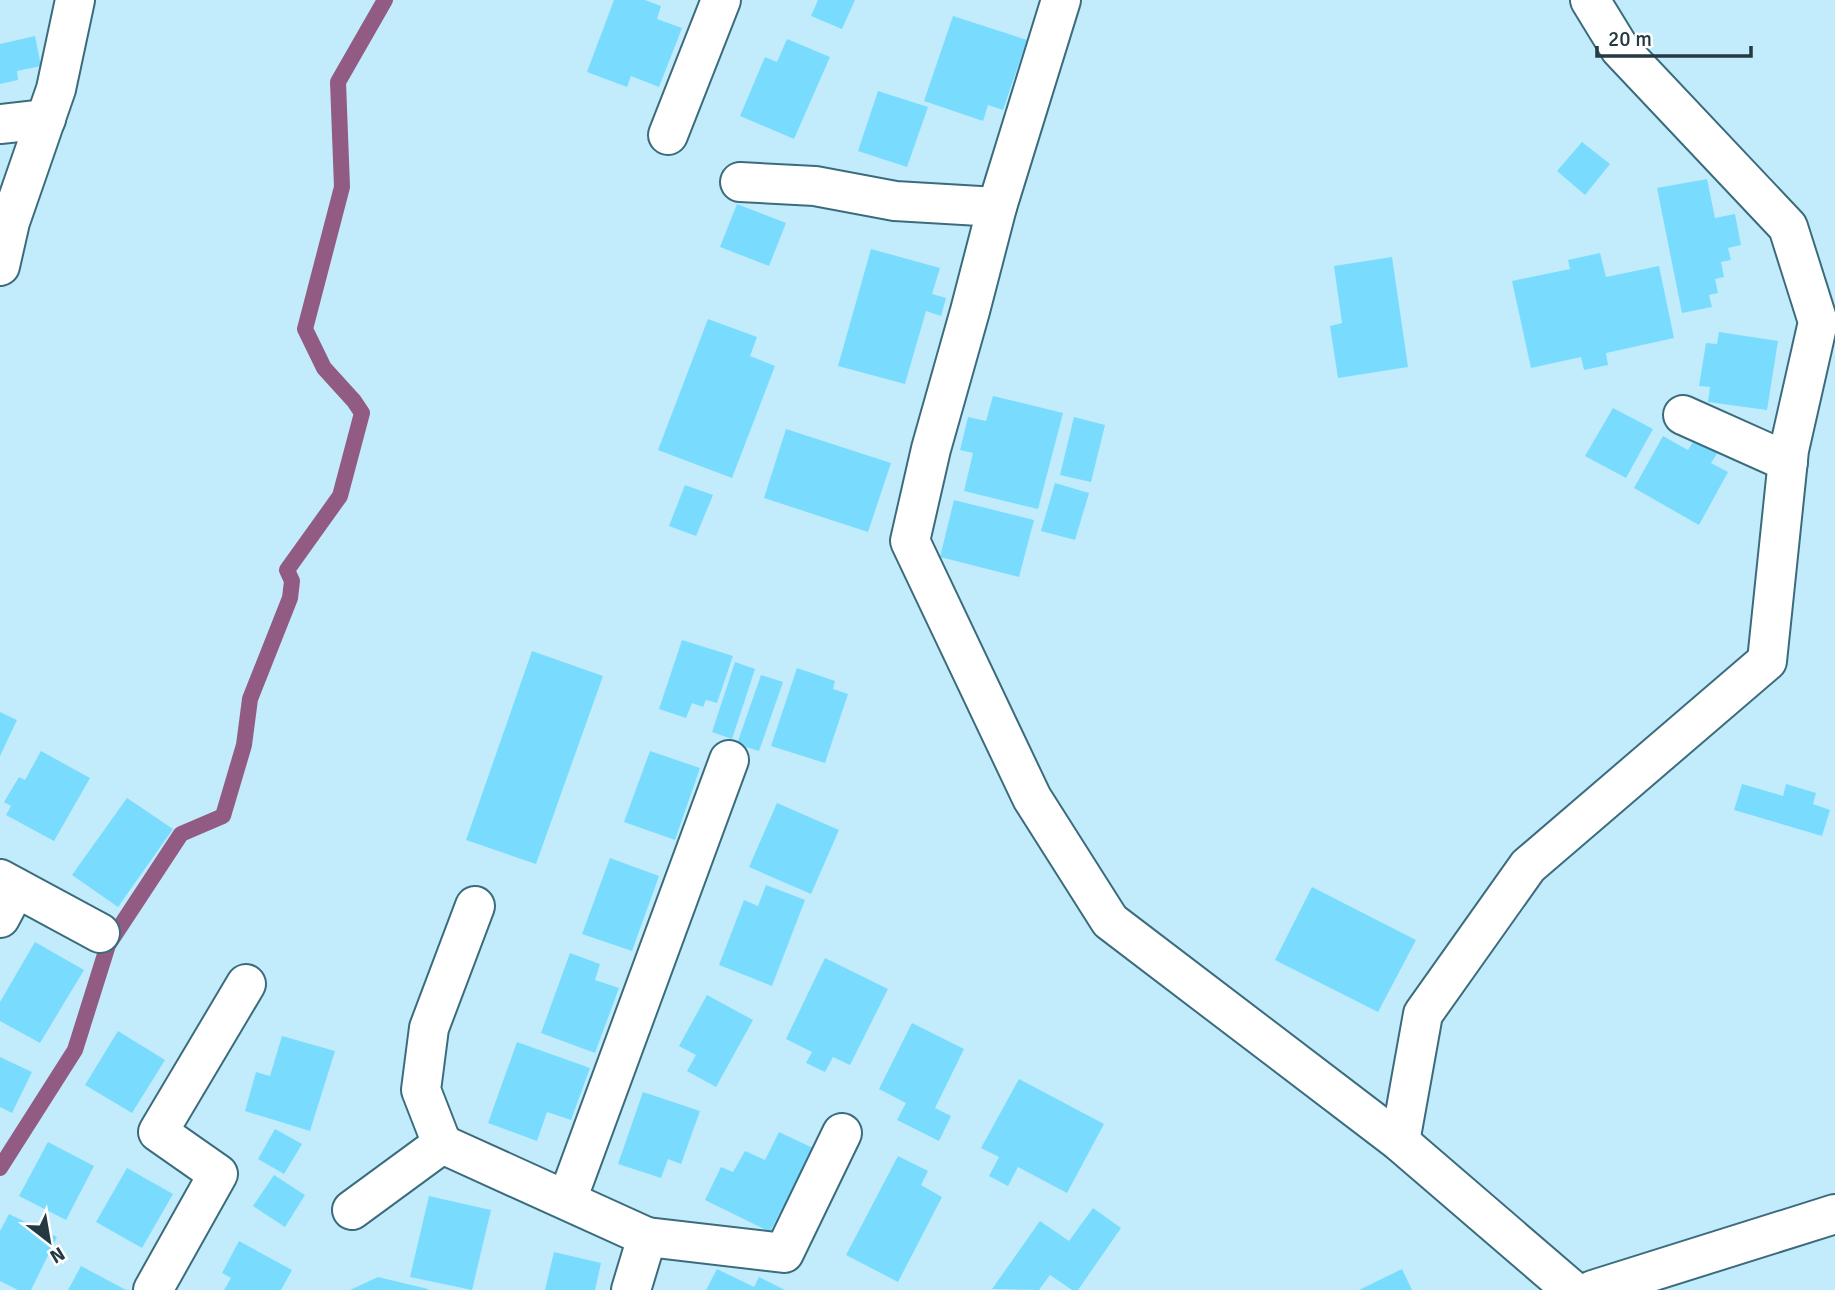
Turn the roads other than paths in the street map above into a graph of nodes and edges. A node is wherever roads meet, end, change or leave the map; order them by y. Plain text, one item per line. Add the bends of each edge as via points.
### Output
1 (75, 0) edge
2 (721, 0) edge
3 (1590, 0) edge
4 (1049, 4) edge
5 (46, 119) junction
6 (0, 124) edge
7 (668, 135) dead end
8 (740, 182) dead end
9 (997, 207) junction
10 (0, 266) edge
11 (1683, 415) dead end
12 (1788, 461) junction
13 (729, 760) dead end
14 (5, 895) edge
15 (475, 906) dead end
16 (100, 933) dead end
17 (246, 984) dead end
18 (842, 1133) dead end
19 (1400, 1142) junction
20 (442, 1144) junction
21 (567, 1200) junction
22 (352, 1210) dead end
23 (1835, 1214) edge
24 (647, 1237) junction
25 (153, 1290) edge
26 (631, 1290) edge
27 (1572, 1290) edge
28 (1593, 1290) edge

1 - 5 street
2 - 7 street
3 - 12 street via 1620,49 1788,227 1818,322
4 - 9 street
5 - 6 street
5 - 10 street via 10,222
8 - 9 street via 815,186 895,201
9 - 19 street via 910,541 1032,798 1110,921
11 - 12 street
12 - 19 street via 1767,660 1528,866 1423,1014
13 - 21 street
14 - 16 street
15 - 20 street via 429,1028 421,1090
17 - 25 street via 158,1132 218,1174
18 - 24 street via 784,1253
19 - 27 street
20 - 21 street
20 - 22 street
21 - 24 street
23 - 28 street
24 - 26 street

